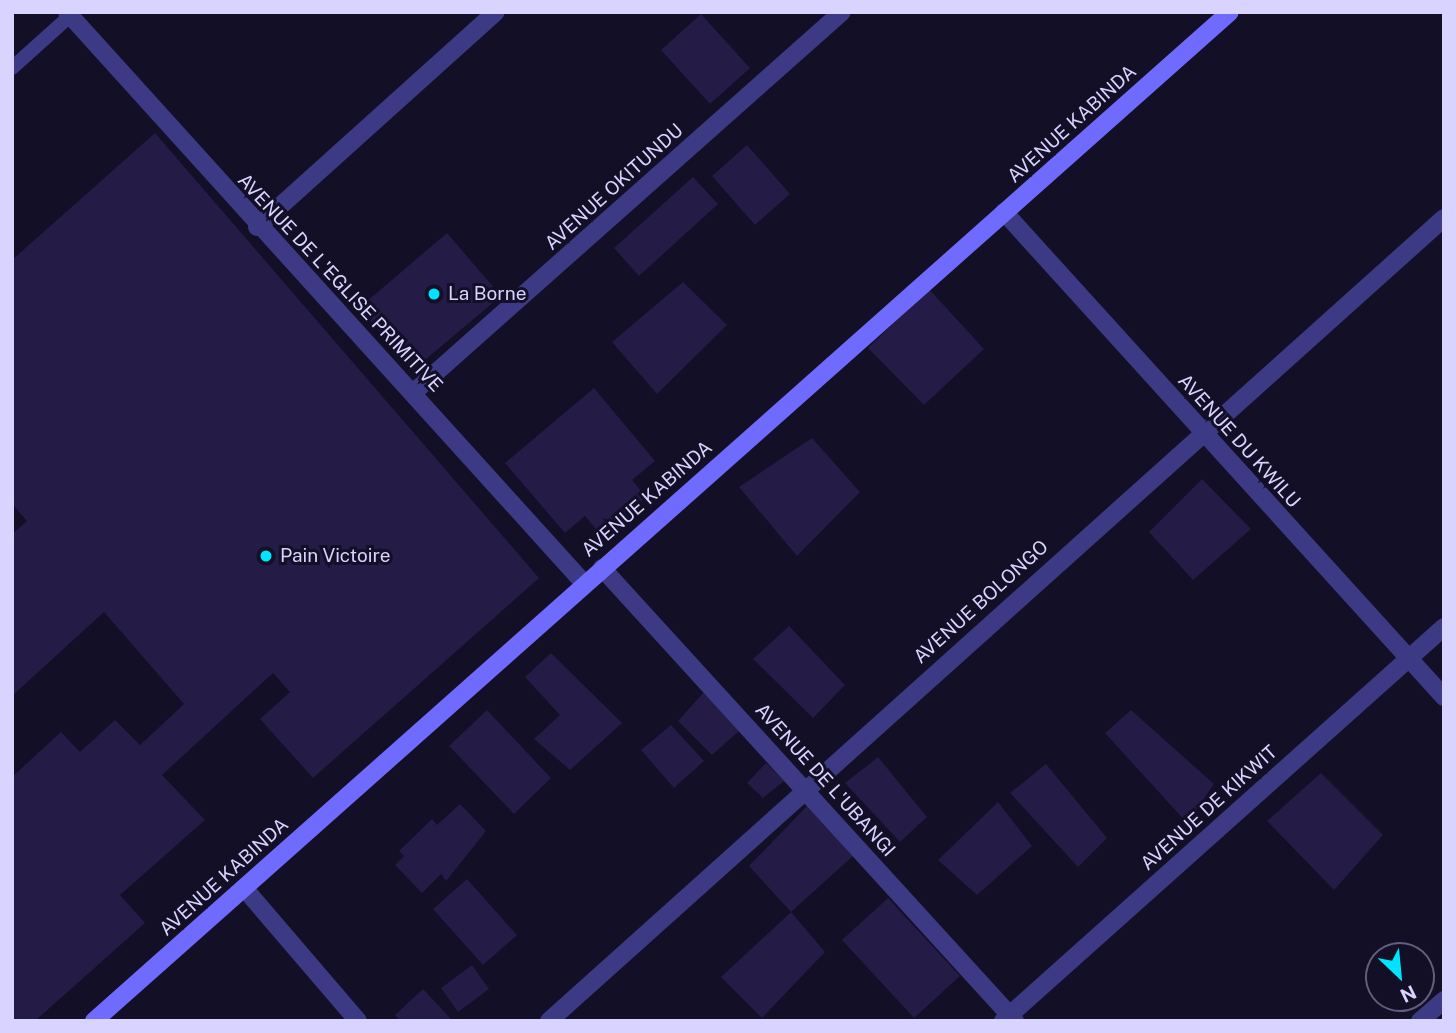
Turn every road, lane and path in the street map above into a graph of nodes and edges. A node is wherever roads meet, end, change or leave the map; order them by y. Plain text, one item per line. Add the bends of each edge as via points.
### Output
1 (496, 12) edge
2 (842, 12) edge
3 (1230, 12) edge
4 (69, 14) edge
5 (12, 68) edge
6 (1004, 212) junction
7 (1444, 218) edge
8 (257, 227) junction
9 (414, 392) junction
10 (1201, 432) junction
11 (602, 568) junction
12 (583, 583) junction
13 (1444, 627) edge
14 (1409, 659) junction
15 (1444, 697) edge
16 (805, 788) junction
17 (244, 888) junction
18 (1444, 1000) edge
19 (1009, 1019) edge
20 (94, 1021) edge
21 (358, 1021) edge
22 (549, 1021) edge
23 (1420, 1021) edge

1 - 8 street
2 - 9 street, AVENUE OKITUNDU
3 - 6 street, AVENUE KABINDA
4 - 5 lane
4 - 8 street, AVENUE DE L'EGLISE PRIMITIVE
6 - 10 street, AVENUE DU KWILU
6 - 11 street, AVENUE KABINDA
7 - 10 street, AVENUE BOLONGO
8 - 9 street, AVENUE DE L'EGLISE PRIMITIVE
9 - 12 street, AVENUE DE L'EGLISE PRIMITIVE
10 - 14 street, AVENUE DU KWILU
10 - 16 street, AVENUE BOLONGO
11 - 12 street, AVENUE KABINDA
11 - 16 street, AVENUE DE L'UBANGI
12 - 17 street, AVENUE KABINDA
13 - 14 street, AVENUE DE KIKWIT
14 - 15 street, AVENUE DU KWILU
14 - 19 street, AVENUE DE KIKWIT
16 - 19 street, AVENUE DE L'UBANGI
16 - 22 street, AVENUE BOLONGO
17 - 20 street, AVENUE KABINDA
17 - 21 street
18 - 23 street

